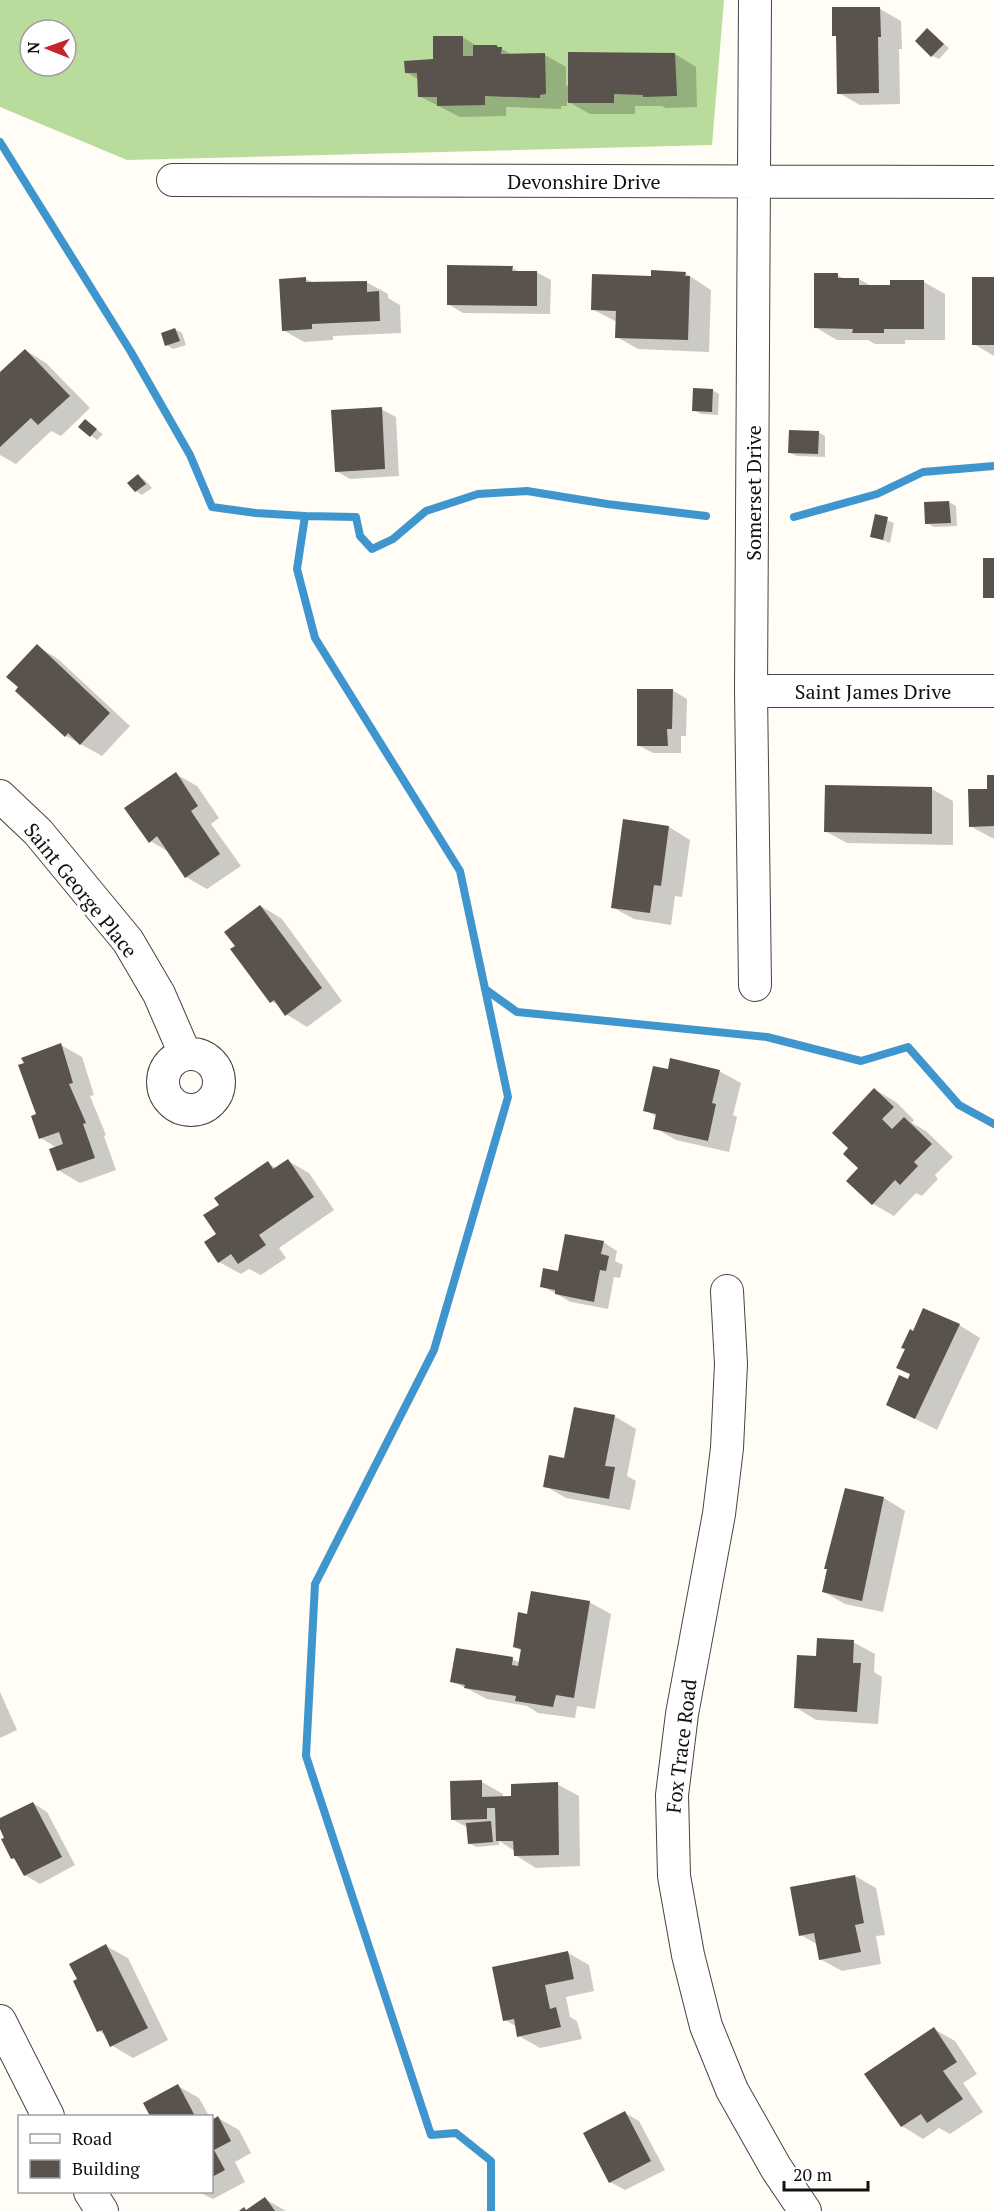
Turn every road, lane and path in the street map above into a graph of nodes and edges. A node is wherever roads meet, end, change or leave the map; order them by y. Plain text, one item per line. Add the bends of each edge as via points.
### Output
1 (755, 0) edge
2 (173, 180) dead end
3 (755, 182) junction
4 (994, 182) edge
5 (751, 691) junction
6 (994, 691) edge
7 (0, 796) edge
8 (756, 985) dead end
9 (185, 1054) dead end
10 (727, 1291) dead end
11 (0, 2021) edge
12 (47, 2115) edge
13 (91, 2193) edge
14 (102, 2211) edge
15 (805, 2211) edge

1 - 3 street, Somerset Drive
2 - 3 street, Devonshire Drive
3 - 4 street, Devonshire Drive
3 - 5 street, Somerset Drive
5 - 6 street, Saint James Drive
5 - 8 street, Somerset Drive
7 - 9 street, Saint George Place via 38,832 128,941 159,994
10 - 15 street, Fox Trace Road via 731,1364 727,1448 719,1514 682,1714 672,1795 674,1876 706,2026 732,2090
11 - 12 street
13 - 14 street

